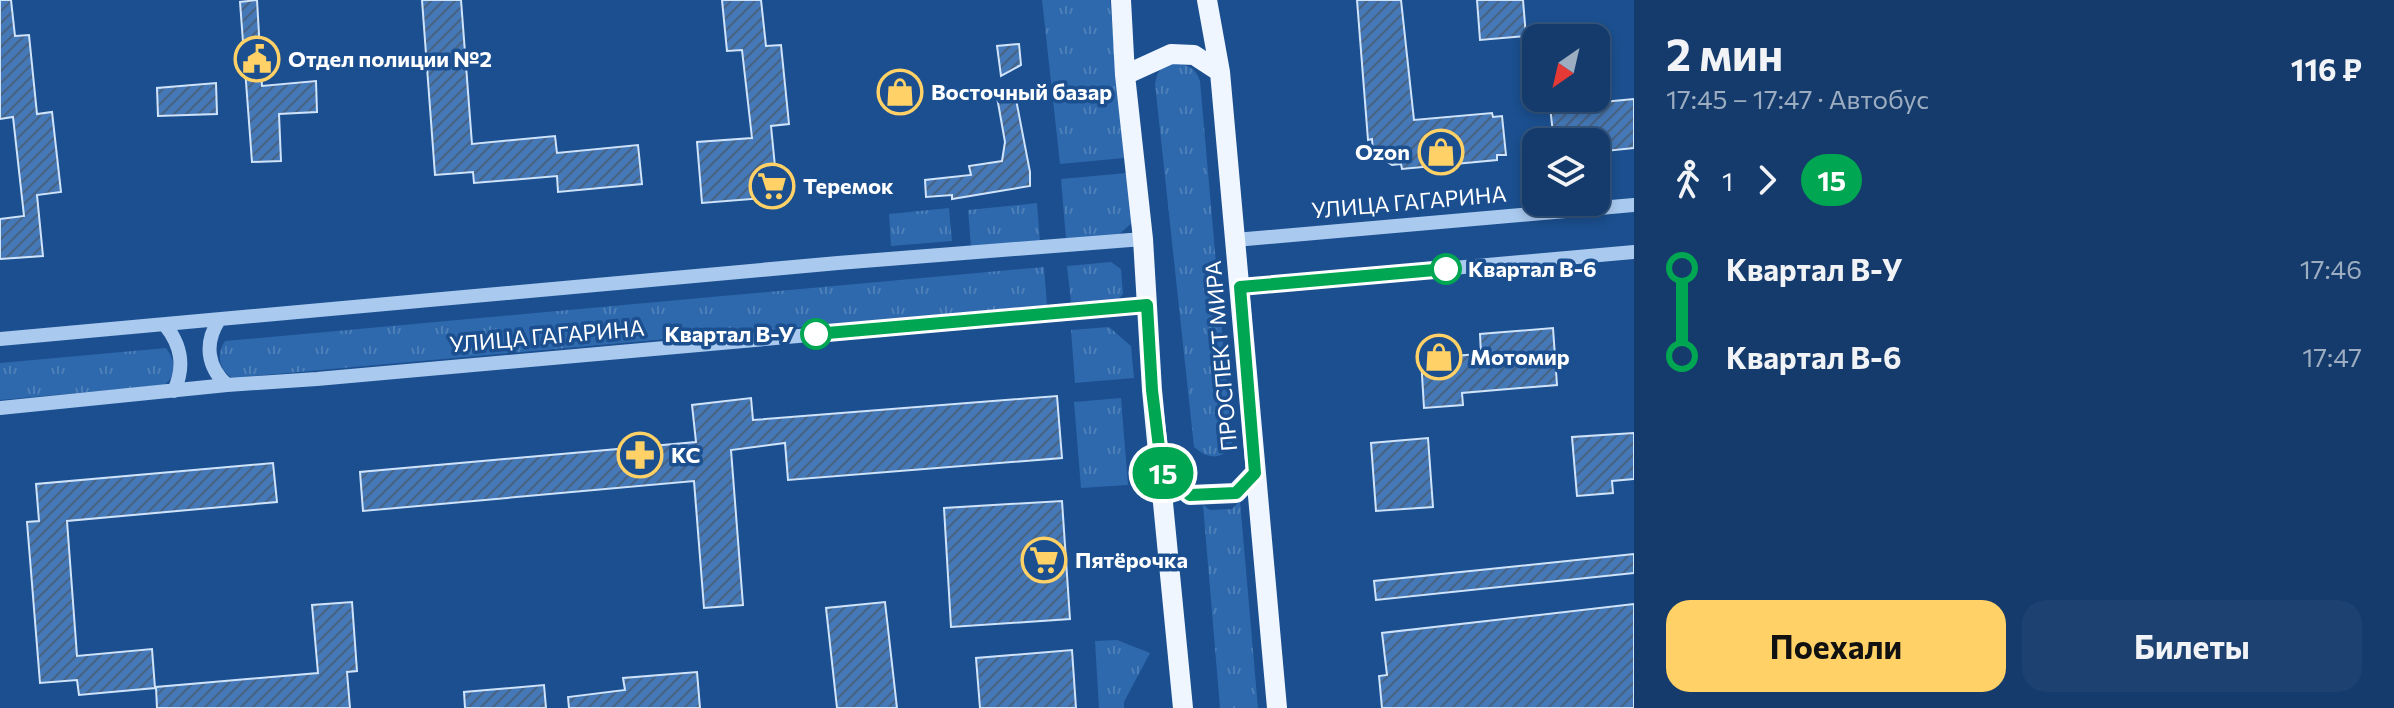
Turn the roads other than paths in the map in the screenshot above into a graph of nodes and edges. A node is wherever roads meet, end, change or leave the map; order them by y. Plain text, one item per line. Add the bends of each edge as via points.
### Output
1 (1121, 0) edge
2 (1207, 0) edge
3 (1220, 72) junction
4 (1125, 75) junction
5 (1634, 205) edge
6 (1143, 239) junction
7 (1235, 240) junction
8 (1634, 252) edge
9 (1240, 287) junction
10 (1147, 305) junction
11 (219, 320) junction
12 (165, 325) junction
13 (0, 339) edge
14 (227, 385) junction
15 (174, 391) junction
16 (0, 408) edge
17 (1162, 472) junction
18 (1255, 473) junction
19 (1183, 708) edge
20 (1277, 708) edge

1 - 4 main road
2 - 3 main road, ПРОСПЕКТ МИРА
3 - 4 main road via 1194,55 1171,54
3 - 7 main road, ПРОСПЕКТ МИРА
4 - 6 main road
5 - 7 street, УЛИЦА ГАГАРИНА
6 - 10 main road
6 - 11 street, УЛИЦА ГАГАРИНА
7 - 9 main road, ПРОСПЕКТ МИРА
8 - 9 street
9 - 18 main road, ПРОСПЕКТ МИРА
10 - 14 street, УЛИЦА ГАГАРИНА
10 - 17 main road
11 - 12 street, УЛИЦА ГАГАРИНА
11 - 14 street via 209,349 214,369
12 - 13 street, УЛИЦА ГАГАРИНА
12 - 15 street via 181,358
14 - 15 street, УЛИЦА ГАГАРИНА
15 - 16 street, УЛИЦА ГАГАРИНА
17 - 18 main road via 1190,495 1236,493
17 - 19 main road
18 - 20 main road, ПРОСПЕКТ МИРА

